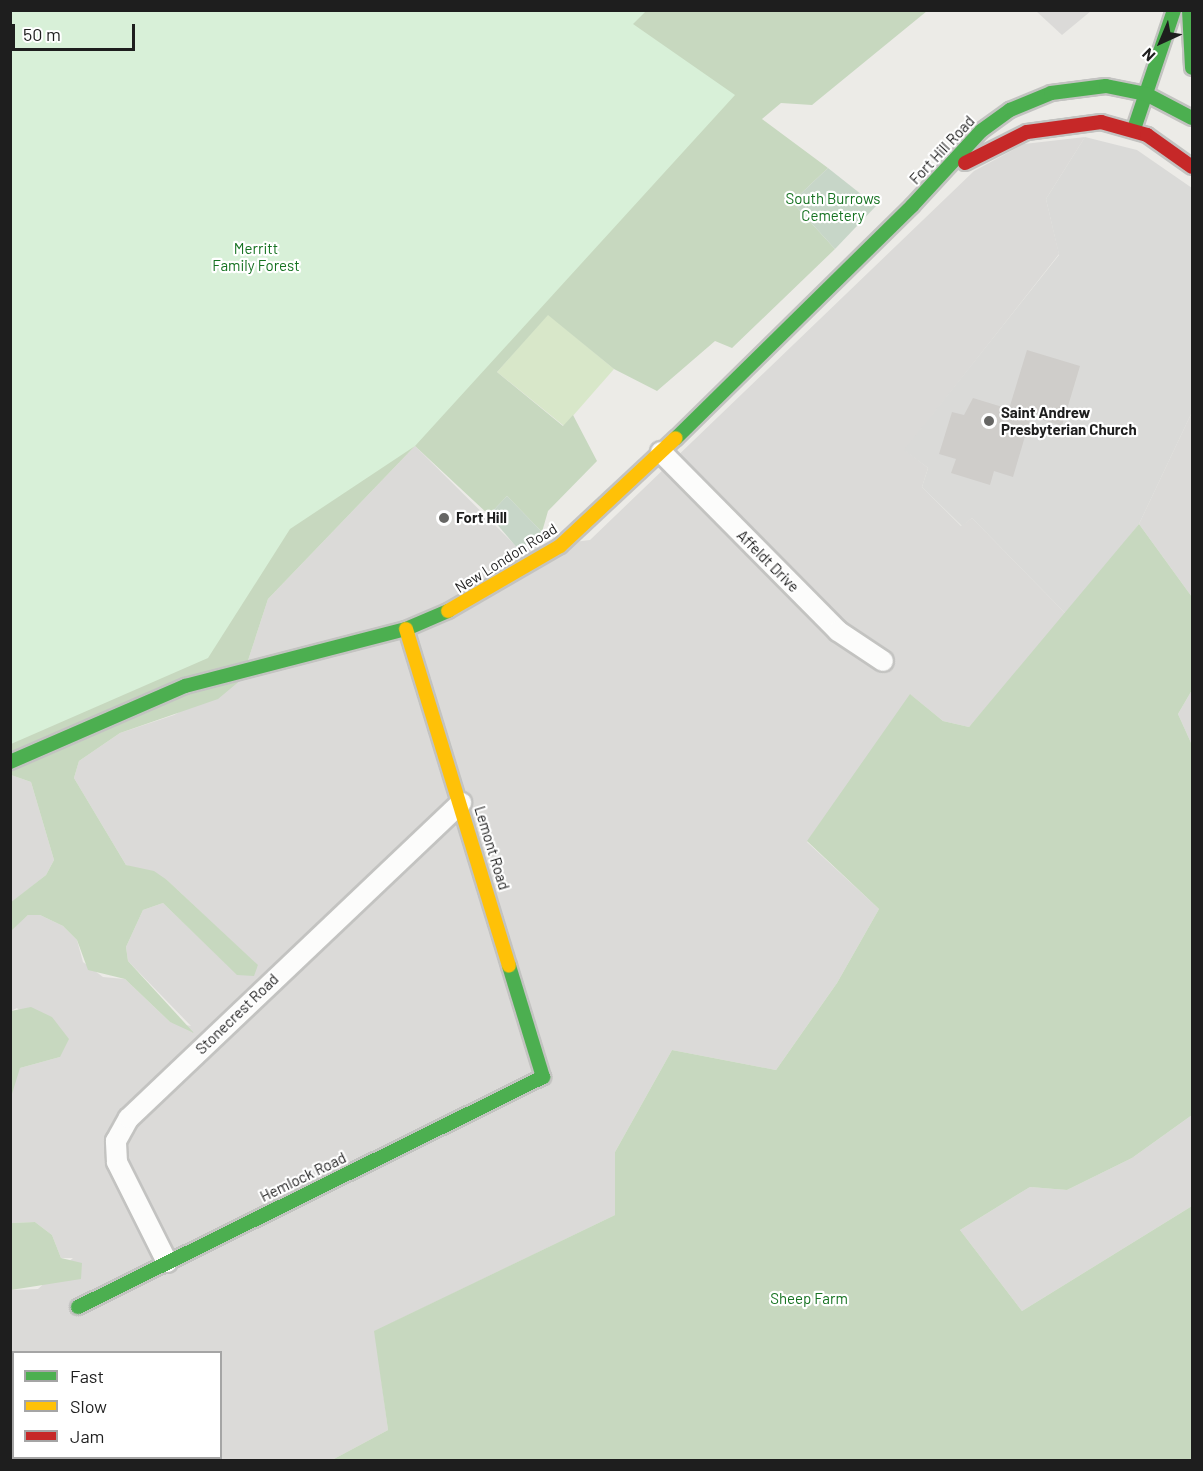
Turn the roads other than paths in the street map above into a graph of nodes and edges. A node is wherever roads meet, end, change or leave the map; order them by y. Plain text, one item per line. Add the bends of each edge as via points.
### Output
1 (1174, 10) edge
2 (1190, 10) edge
3 (1192, 68) edge
4 (1146, 94) junction
5 (1192, 118) edge
6 (1134, 129) junction
7 (1192, 167) edge
8 (912, 206) junction
9 (661, 452) junction
10 (406, 629) junction
11 (883, 661) dead end
12 (10, 762) edge
13 (461, 803) junction
14 (543, 1077) joint
15 (167, 1262) junction
16 (78, 1307) dead end

1 - 4 main road
2 - 3 main road
4 - 5 main road, Fort Hill Road
4 - 6 main road
4 - 8 main road, Fort Hill Road via 1093,87 1026,101 981,131
6 - 7 main road, Fort Hill Road
6 - 8 main road, Fort Hill Road via 1101,122 1027,132 975,156
8 - 9 main road, New London Road
9 - 10 main road, New London Road via 560,546 458,607
9 - 11 street, Affeldt Drive via 838,631
10 - 12 main road, New London Road via 185,686
10 - 13 main road, Lemont Road
13 - 14 main road, Lemont Road
13 - 15 street, Stonecrest Road via 129,1118 116,1141 117,1162
14 - 15 main road, Hemlock Road
15 - 16 main road, Hemlock Road

